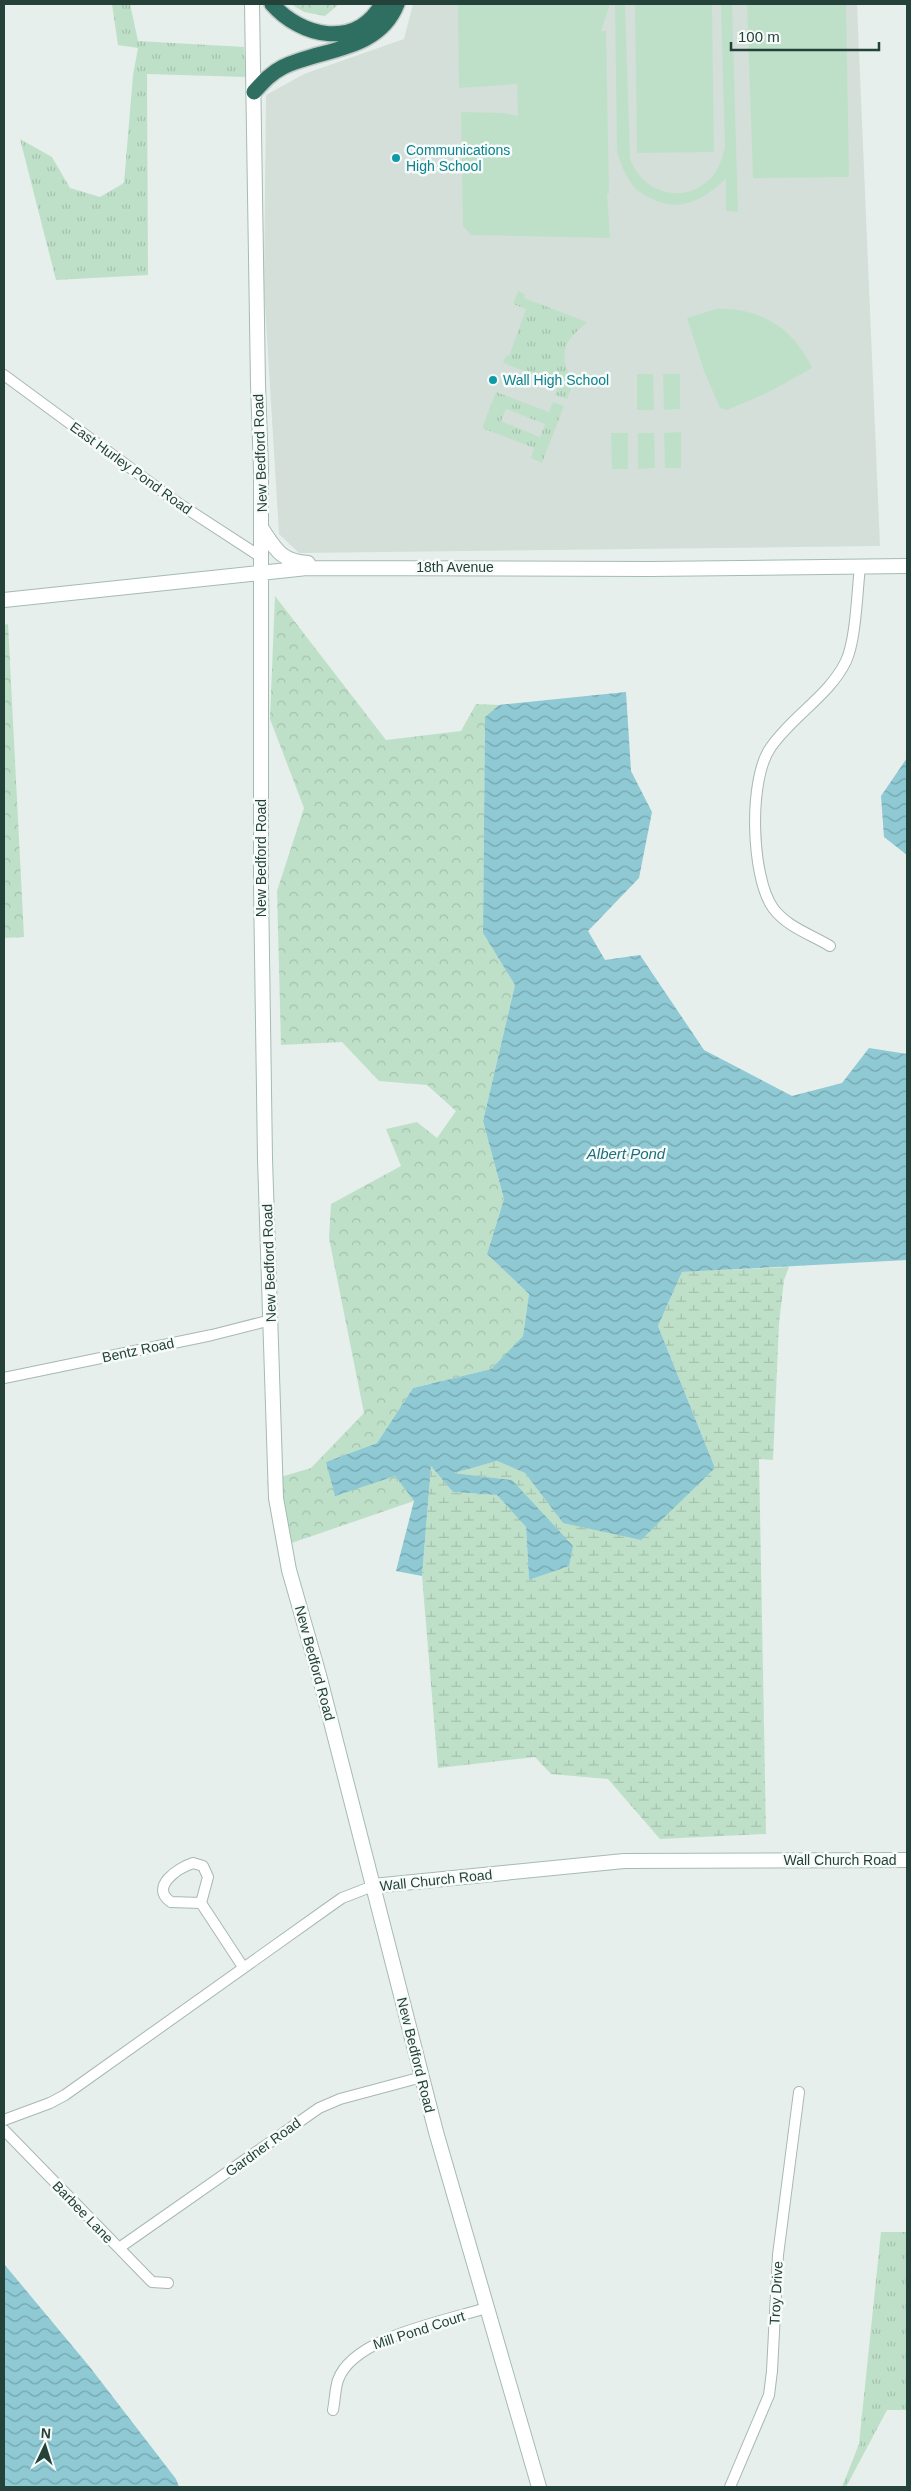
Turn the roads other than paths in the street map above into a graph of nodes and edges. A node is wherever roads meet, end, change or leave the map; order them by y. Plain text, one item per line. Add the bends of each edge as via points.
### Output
1 (252, 4) edge
2 (272, 4) edge
3 (382, 4) edge
4 (397, 4) edge
5 (254, 92) junction
6 (4, 375) edge
7 (262, 529) junction
8 (261, 557) junction
9 (907, 566) edge
10 (351, 567) junction
11 (860, 567) junction
12 (260, 573) junction
13 (4, 600) edge
14 (830, 946) dead end
15 (271, 1320) junction
16 (4, 1378) edge
17 (907, 1860) edge
18 (373, 1886) junction
19 (200, 1903) junction
20 (243, 1967) junction
21 (422, 2077) junction
22 (799, 2092) dead end
23 (4, 2120) edge
24 (4, 2130) edge
25 (119, 2248) junction
26 (168, 2283) dead end
27 (486, 2308) junction
28 (333, 2410) dead end
29 (540, 2487) edge
30 (730, 2487) edge

1 - 5 street, New Bedford Road
2 - 3 highway via 294,24 310,31 332,34 358,27 369,20
4 - 5 highway via 388,21 368,38 282,67
5 - 7 street, New Bedford Road
6 - 8 street, East Hurley Pond Road via 178,503
7 - 8 street, New Bedford Road
7 - 10 street via 276,551 293,562
8 - 12 street, New Bedford Road
9 - 11 street, 18th Avenue
10 - 11 street, 18th Avenue
10 - 12 street, 18th Avenue
11 - 14 street via 847,660 836,677 772,745 761,765 756,787 758,873 765,894 786,921
12 - 13 street, 18th Avenue
12 - 15 street, New Bedford Road via 264,1159
15 - 16 street, Bentz Road
15 - 18 street, New Bedford Road via 274,1481 281,1534
17 - 18 street, Wall Church Road via 624,1861
18 - 20 street, Wall Church Road via 342,1898
18 - 21 street, New Bedford Road
19 - 19 street via 208,1877 203,1866 193,1863 165,1881 163,1894 171,1902
19 - 20 street
20 - 23 street, Wall Church Road via 50,2103
21 - 25 street, Gardner Road via 340,2099 319,2108
21 - 27 street, New Bedford Road
22 - 30 street, Troy Drive via 778,2255 769,2395
24 - 25 street, Barbee Lane
25 - 26 street, Barbee Lane via 152,2282
27 - 28 street, Mill Pond Court via 386,2338 368,2347 353,2359 338,2379
27 - 29 street, New Bedford Road

